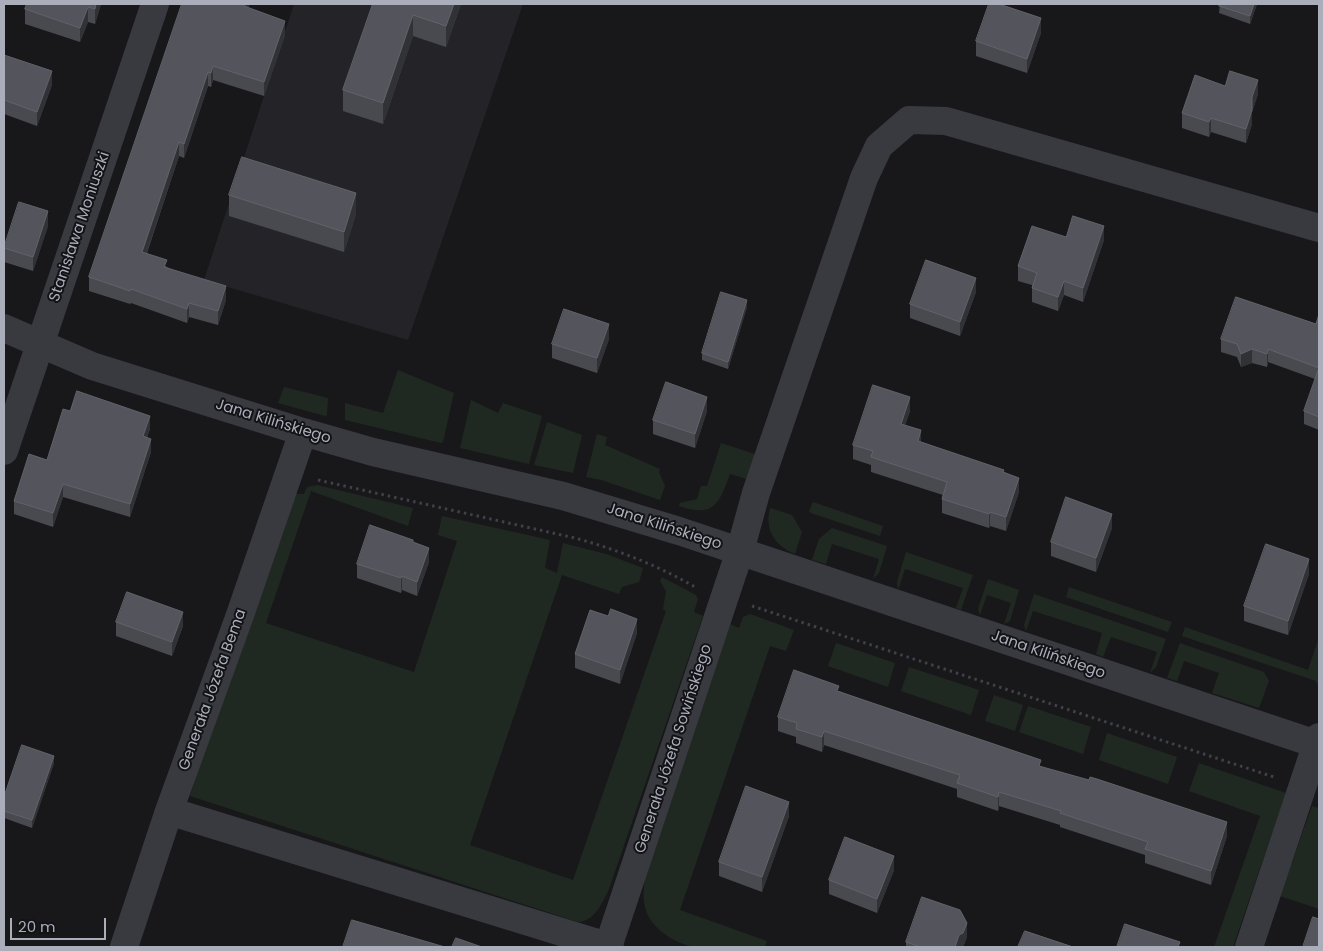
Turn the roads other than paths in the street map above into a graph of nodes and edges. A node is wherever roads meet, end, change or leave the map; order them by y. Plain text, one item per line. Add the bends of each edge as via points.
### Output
1 (155, 4) edge
2 (1319, 228) edge
3 (4, 328) edge
4 (40, 344) junction
5 (303, 432) junction
6 (4, 451) edge
7 (740, 551) junction
8 (1319, 742) edge
9 (169, 811) junction
10 (124, 947) edge
11 (609, 947) edge
12 (1249, 947) edge

1 - 4 street, Stanisława Moniuszki
2 - 7 street, Generała Józefa Sowińskiego via 946,121 909,120 879,146 864,178 756,493
3 - 4 street, Jana Kilińskiego
4 - 5 street, Jana Kilińskiego via 92,366
4 - 6 street, Stanisława Moniuszki
5 - 7 street, Jana Kilińskiego via 373,452 585,502
5 - 9 street, Generała Józefa Bema
7 - 8 street, Jana Kilińskiego
7 - 11 street, Generała Józefa Sowińskiego
8 - 12 street
9 - 10 street, Generała Józefa Bema
9 - 11 street

